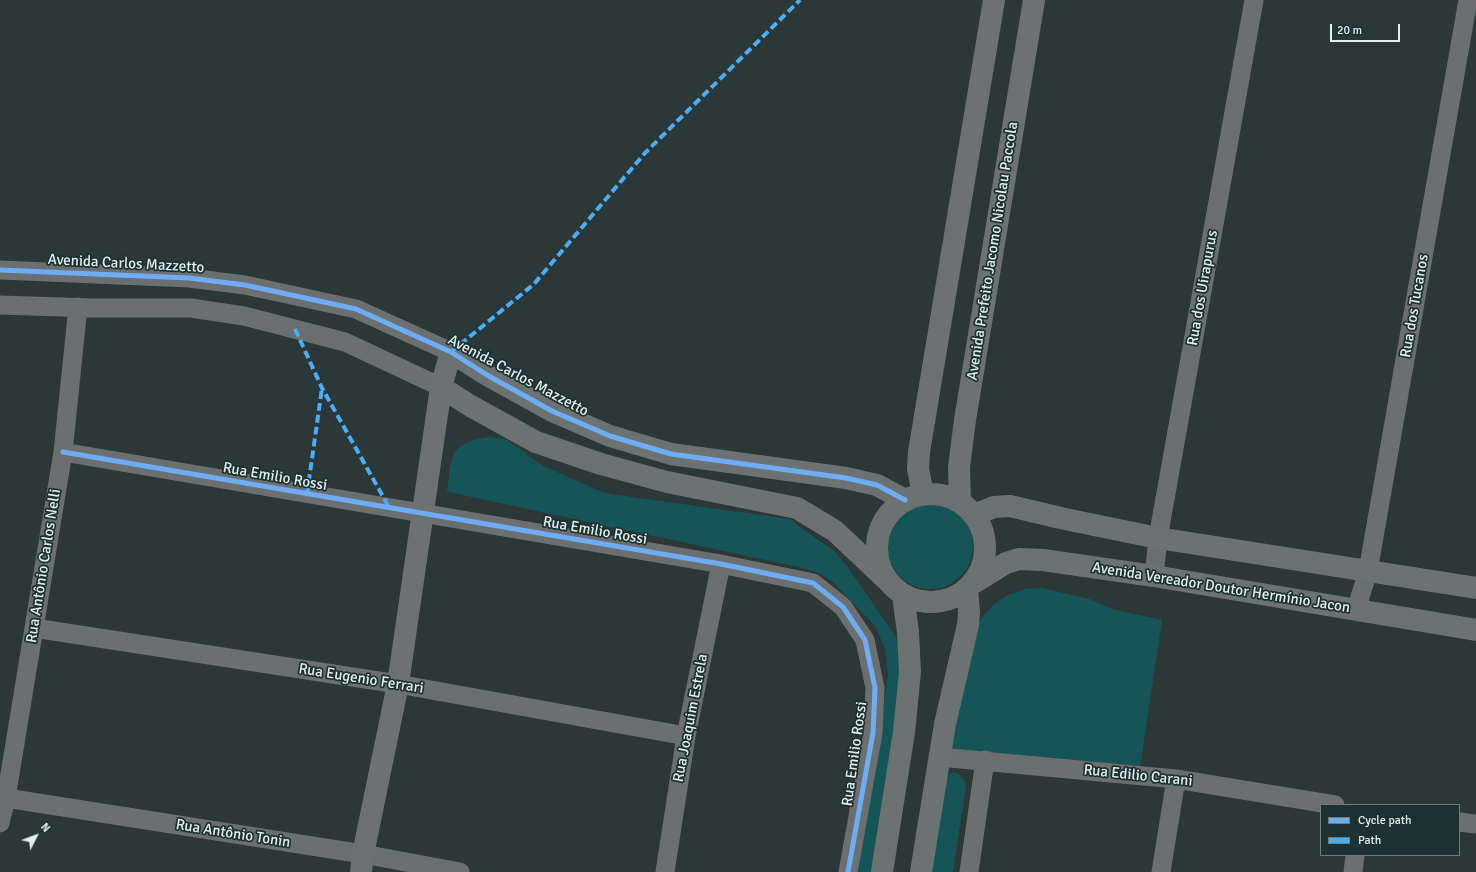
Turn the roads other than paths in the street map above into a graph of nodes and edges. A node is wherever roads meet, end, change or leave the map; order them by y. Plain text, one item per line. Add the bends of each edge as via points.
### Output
1 (994, 0) edge
2 (1034, 0) edge
3 (1254, 0) edge
4 (1468, 0) edge
5 (0, 270) edge
6 (0, 305) edge
7 (78, 307) junction
8 (452, 352) junction
9 (441, 387) junction
10 (63, 452) junction
11 (914, 497) junction
12 (967, 509) junction
13 (422, 514) junction
14 (1158, 538) junction
15 (721, 564) junction
16 (1368, 571) junction
17 (1154, 576) junction
18 (969, 587) junction
19 (1476, 588) edge
20 (896, 589) junction
21 (1356, 610) junction
22 (34, 628) junction
23 (1476, 630) edge
24 (398, 684) junction
25 (686, 736) junction
26 (939, 756) junction
27 (985, 760) junction
28 (1176, 779) junction
29 (6, 798) junction
30 (1329, 804) edge
31 (1460, 822) edge
32 (0, 823) edge
33 (1476, 824) edge
34 (1355, 856) edge
35 (362, 863) edge
36 (460, 872) edge
37 (665, 872) edge
38 (848, 872) edge
39 (882, 872) edge
40 (921, 872) edge
41 (969, 872) edge
42 (1161, 872) edge
43 (1352, 872) edge

1 - 11 street via 919,452
2 - 12 street, Avenida Prefeito Jacomo Nicolau Paccola via 965,420 959,467
3 - 14 street, Rua dos Uirapurus
4 - 16 street, Rua dos Tucanos
5 - 8 street, Avenida Carlos Mazzetto via 189,278 245,285 356,308
6 - 7 street
7 - 9 street via 191,308 244,316 345,342
7 - 10 street, Rua Antônio Carlos Nelli
8 - 9 street
8 - 11 street, Avenida Carlos Mazzetto via 487,375 552,411 610,436 671,454 846,478
9 - 13 street
9 - 20 street via 536,442 601,464 667,482 797,508 835,531
10 - 13 street, Rua Emilio Rossi
10 - 22 street, Rua Antônio Carlos Nelli
11 - 12 street via 942,495
11 - 20 street via 887,516 878,537 878,561
12 - 14 street via 1010,506
12 - 18 street via 983,531 985,550 981,568
13 - 15 street, Rua Emilio Rossi
13 - 24 street
14 - 16 street
14 - 17 street, Rua dos Uirapurus
15 - 25 street, Rua Joaquim Estrela
15 - 38 street, Rua Emilio Rossi via 813,582 843,607 865,640 875,688 873,733
16 - 19 street
16 - 21 street, Rua dos Tucanos
17 - 18 street, Avenida Vereador Doutor Hermínio Jacon via 1020,559 1006,563
17 - 21 street, Avenida Vereador Doutor Hermínio Jacon
18 - 20 street via 952,598 936,603 919,601
18 - 26 street via 968,625
20 - 39 street via 908,632 910,672 904,732
21 - 23 street, Avenida Vereador Doutor Hermínio Jacon
22 - 24 street, Rua Eugenio Ferrari
22 - 29 street, Rua Antônio Carlos Nelli
24 - 25 street, Rua Eugenio Ferrari
24 - 35 street
25 - 37 street, Rua Joaquim Estrela
26 - 27 street, Rua Edilio Carani
26 - 40 street
27 - 28 street, Rua Edilio Carani
27 - 41 street
28 - 30 street, Rua Edilio Carani
28 - 42 street
29 - 32 street, Rua Antônio Carlos Nelli
29 - 35 street, Rua Antônio Tonin
31 - 33 street
34 - 43 street
35 - 36 street, Rua Antônio Tonin

